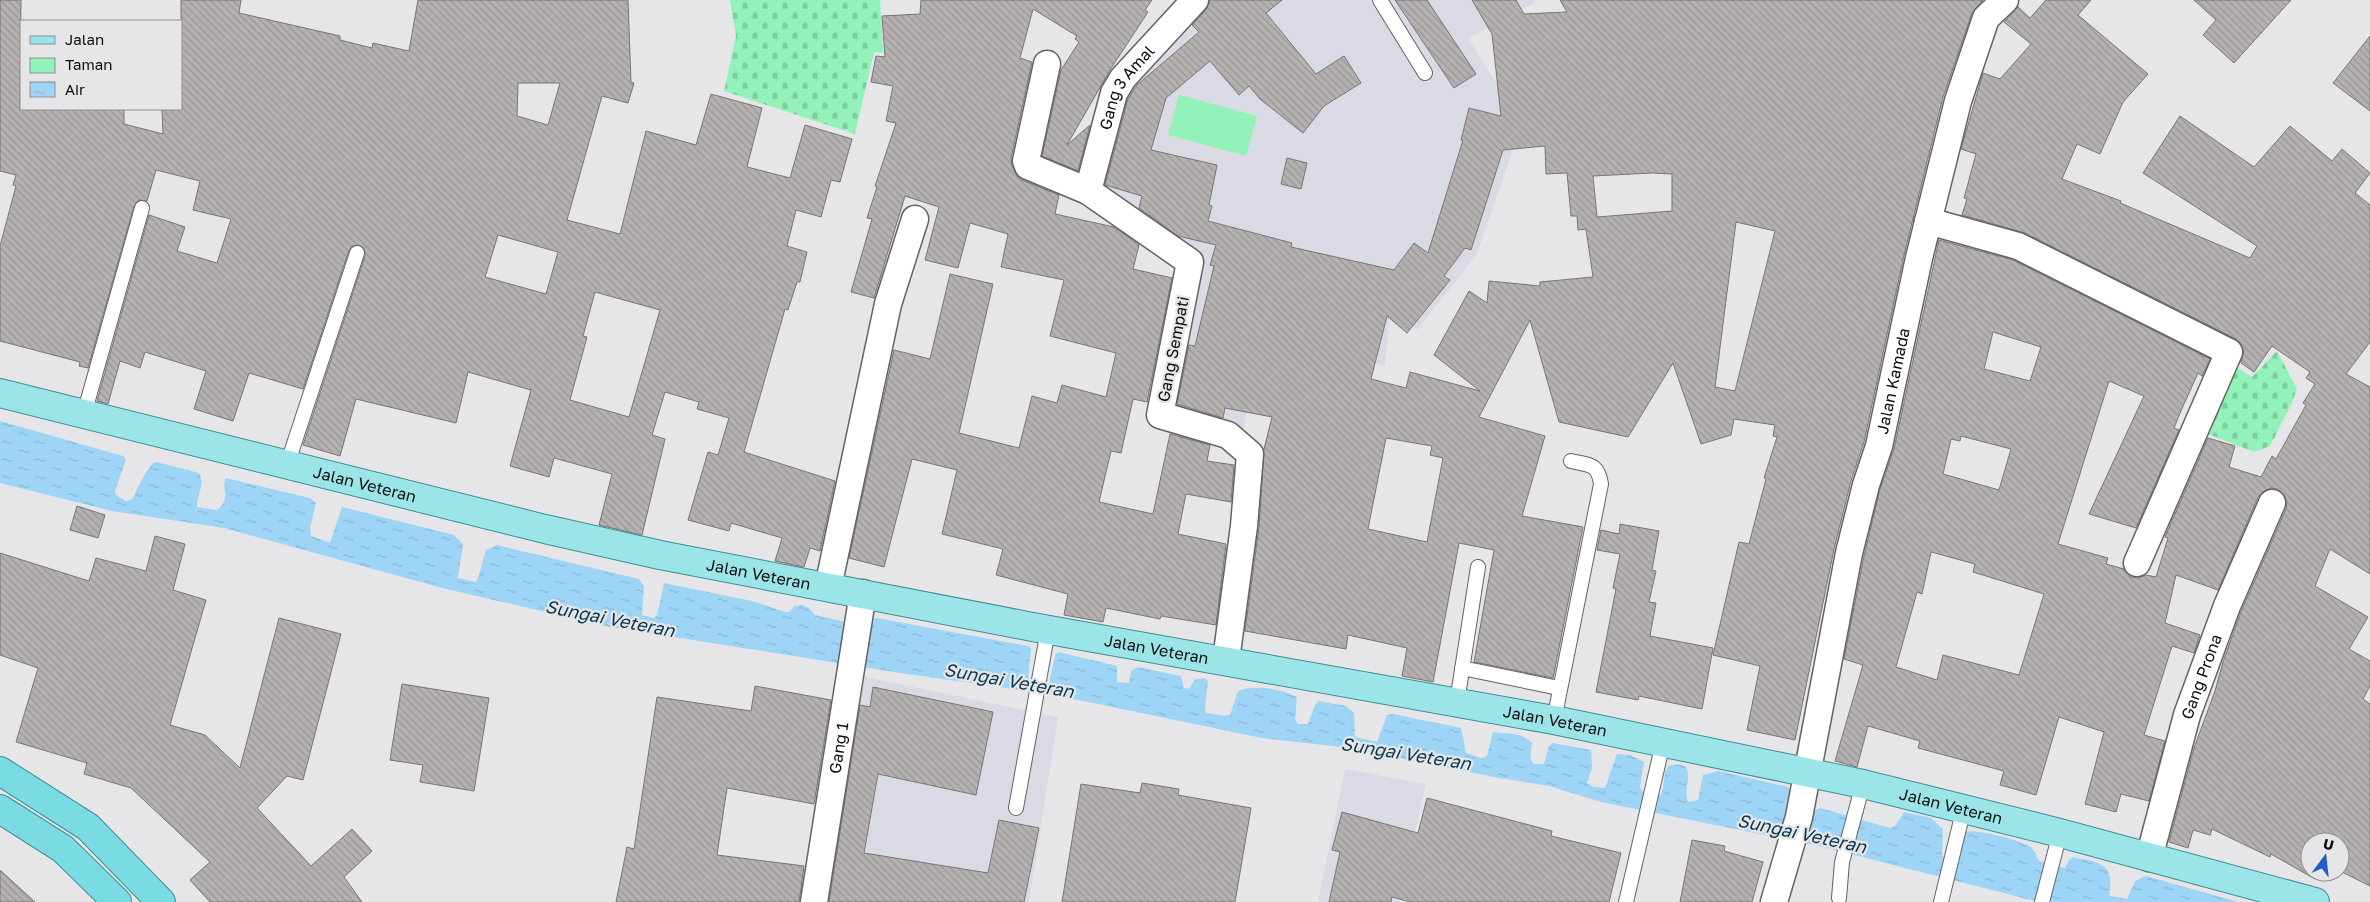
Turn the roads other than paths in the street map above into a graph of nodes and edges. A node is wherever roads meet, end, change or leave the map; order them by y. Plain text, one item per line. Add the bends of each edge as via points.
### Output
1 (1196, 0) edge
2 (1380, 0) edge
3 (2005, 0) edge
4 (1047, 64) dead end
5 (1426, 73) dead end
6 (1088, 191) junction
7 (142, 208) dead end
8 (915, 219) dead end
9 (1928, 221) junction
10 (357, 253) dead end
11 (0, 393) edge
12 (84, 414) junction
13 (1571, 461) dead end
14 (287, 465) junction
15 (2272, 503) dead end
16 (2137, 563) dead end
17 (1478, 566) dead end
18 (828, 587) junction
19 (861, 603) junction
20 (1047, 639) junction
21 (1226, 660) junction
22 (1462, 668) junction
23 (1559, 688) junction
24 (1457, 702) junction
25 (1554, 720) junction
26 (1663, 743) junction
27 (0, 771) edge
28 (1808, 774) junction
29 (1863, 784) junction
30 (1016, 808) dead end
31 (1964, 808) junction
32 (0, 809) edge
33 (2060, 833) junction
34 (2150, 858) junction
35 (2270, 896) edge
36 (1839, 898) dead end
37 (117, 902) edge
38 (161, 902) edge
39 (814, 902) edge
40 (1626, 902) edge
41 (1774, 902) edge
42 (1941, 902) edge
43 (2042, 902) edge
44 (2315, 902) edge

1 - 6 street, Gang 3 Amal via 1122,78 1114,93
2 - 5 lane
3 - 9 street, Jalan Kamada via 1986,18 1958,102
4 - 6 street, Gang Sempati via 1026,161 1033,169
6 - 21 street, Gang Sempati via 1190,262 1160,415 1228,435 1250,454
7 - 12 lane
8 - 18 street via 888,304
9 - 16 street via 2018,246 2229,352
9 - 28 street, Jalan Kamada via 1879,446 1849,552
10 - 14 lane
11 - 12 main road, Jalan Veteran
12 - 14 main road, Jalan Veteran
13 - 23 lane via 1593,466 1600,472 1601,484
14 - 18 main road, Jalan Veteran via 654,554
15 - 34 street, Gang Prona via 2228,606 2187,715
17 - 22 lane
18 - 19 main road, Jalan Veteran
19 - 20 main road, Jalan Veteran
19 - 39 street, Gang 1
20 - 21 main road, Jalan Veteran
20 - 30 lane
21 - 24 main road, Jalan Veteran
22 - 23 lane
22 - 24 lane
23 - 25 lane
24 - 25 main road, Jalan Veteran
25 - 26 main road, Jalan Veteran
26 - 28 main road, Jalan Veteran
26 - 40 lane
27 - 38 highway via 88,827
28 - 29 main road, Jalan Veteran
28 - 41 street, Jalan Kamada
29 - 31 main road, Jalan Veteran
29 - 36 lane via 1842,862
31 - 33 main road, Jalan Veteran
31 - 42 lane
32 - 37 highway via 63,849
33 - 34 main road, Jalan Veteran
33 - 43 lane
34 - 35 main road, Jalan Veteran
35 - 44 main road, Jalan Veteran

